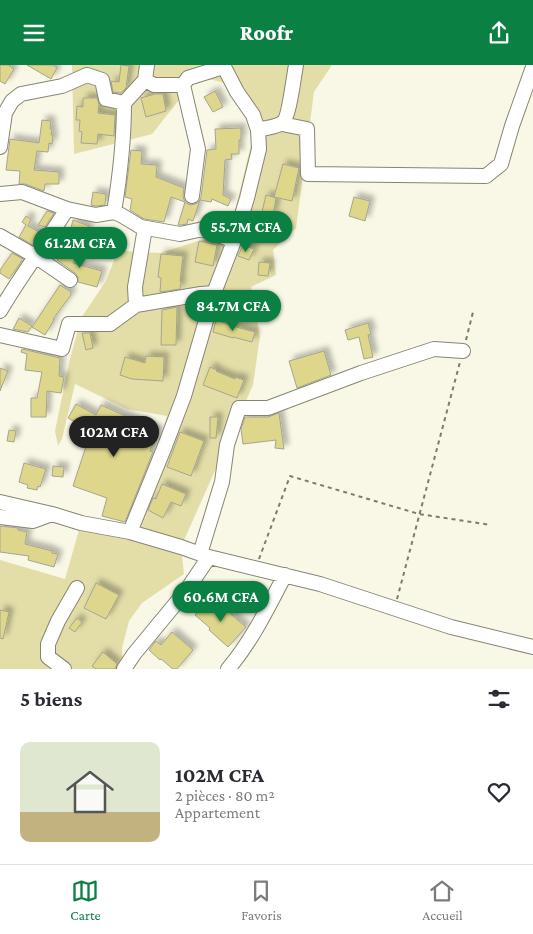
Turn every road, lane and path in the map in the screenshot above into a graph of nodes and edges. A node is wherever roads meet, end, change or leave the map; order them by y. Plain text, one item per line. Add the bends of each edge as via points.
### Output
1 (147, 65) edge
2 (296, 65) edge
3 (223, 66) edge
4 (533, 67) edge
5 (87, 70) edge
6 (145, 80) junction
7 (183, 85) junction
8 (124, 103) junction
9 (282, 124) junction
10 (258, 130) junction
11 (0, 147) edge
12 (0, 193) edge
13 (192, 196) dead end
14 (67, 209) junction
15 (114, 212) junction
16 (145, 228) junction
17 (0, 236) edge
18 (234, 241) junction
19 (35, 255) junction
20 (70, 280) dead end
21 (214, 293) junction
22 (136, 305) junction
23 (0, 311) edge
24 (473, 312) dead end
25 (0, 335) edge
26 (463, 351) junction
27 (0, 502) edge
28 (52, 514) junction
29 (419, 514) junction
30 (0, 517) edge
31 (492, 525) dead end
32 (130, 532) junction
33 (205, 555) junction
34 (256, 568) junction
35 (285, 575) junction
36 (77, 587) dead end
37 (395, 609) junction
38 (533, 647) edge
39 (64, 669) edge
40 (124, 669) edge
41 (228, 669) edge

1 - 6 street
2 - 9 street via 291,98
3 - 7 street via 188,78
3 - 10 street via 253,115
4 - 9 street via 501,164 486,177 308,174 307,129
5 - 8 street via 102,80 106,99
5 - 11 street via 62,86 20,94 12,101 5,113
6 - 7 street via 154,85
6 - 8 street
7 - 13 street via 198,149
8 - 15 street
9 - 10 street
10 - 18 street via 259,149
12 - 14 street via 22,192
14 - 15 street via 96,215
14 - 19 street
15 - 16 street
16 - 18 street via 180,234 203,229
16 - 22 street via 135,287
17 - 19 street
18 - 21 street
19 - 20 street
19 - 23 street
21 - 22 street
21 - 32 street via 184,396
22 - 25 street via 110,324 70,324 62,349
24 - 26 path
26 - 29 path
26 - 33 street via 434,349 268,407 238,408 227,445
27 - 28 street
28 - 30 street via 33,521
28 - 32 street
29 - 31 path
29 - 34 path via 290,476
29 - 37 path
32 - 33 street
33 - 34 street
33 - 40 street via 186,591
34 - 35 street
35 - 37 street
35 - 41 street via 249,641
36 - 39 street via 48,643 48,657
37 - 38 street

